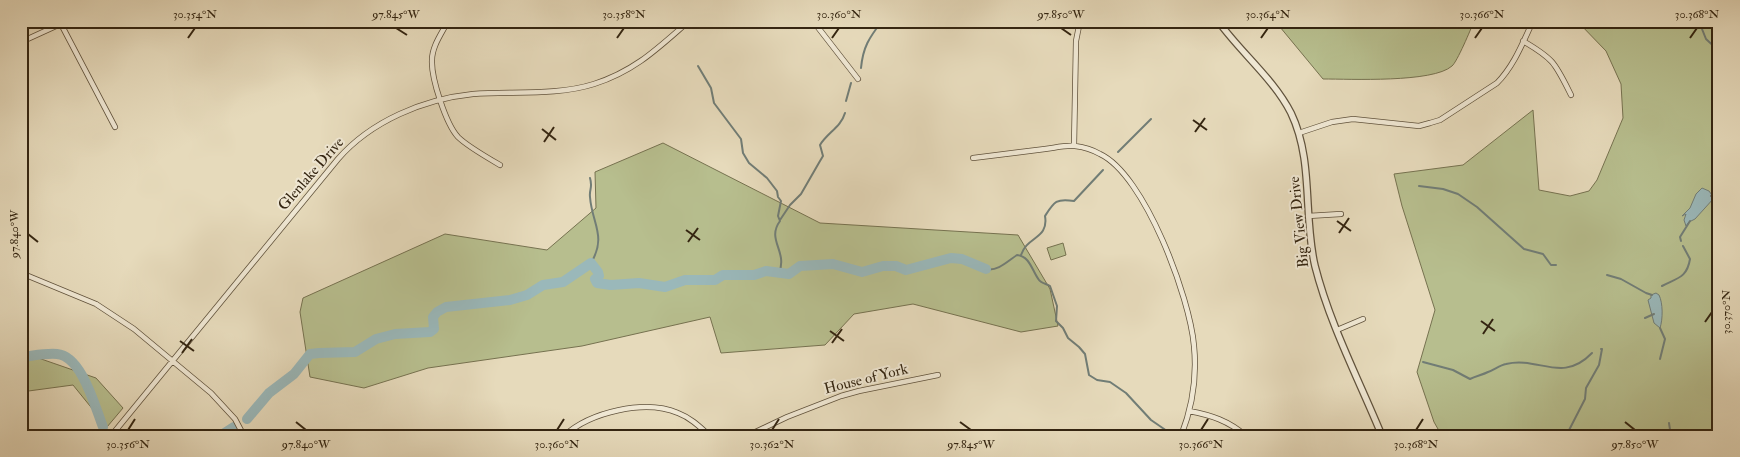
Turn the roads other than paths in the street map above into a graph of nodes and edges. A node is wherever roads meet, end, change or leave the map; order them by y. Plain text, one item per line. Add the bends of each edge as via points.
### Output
1 (67, 21) edge
2 (448, 21) edge
3 (689, 21) edge
4 (813, 21) edge
5 (1080, 21) edge
6 (1218, 21) edge
7 (1533, 21) edge
8 (61, 24) junction
9 (1523, 41) junction
10 (21, 42) edge
11 (858, 79) dead end
12 (1570, 95) dead end
13 (439, 100) junction
14 (115, 127) dead end
15 (1299, 132) junction
16 (1074, 146) junction
17 (973, 158) dead end
18 (500, 165) dead end
19 (1342, 214) dead end
20 (1308, 216) junction
21 (21, 273) edge
22 (1363, 319) dead end
23 (1337, 330) junction
24 (172, 362) junction
25 (938, 375) dead end
26 (1189, 411) junction
27 (110, 436) edge
28 (244, 436) edge
29 (564, 436) edge
30 (710, 436) edge
31 (747, 436) edge
32 (1181, 436) edge
33 (1246, 436) edge
34 (1382, 436) edge

1 - 8 street
2 - 13 street via 434,46 432,60
3 - 13 street, Glenlake Drive via 640,63 592,84 571,89 473,94
4 - 11 street
5 - 16 street via 1076,41
6 - 15 street, Big View Drive via 1281,95
7 - 9 street
8 - 10 street
8 - 14 street
9 - 12 street via 1554,63
9 - 15 street via 1509,69 1497,83 1440,120 1419,126 1353,119
13 - 18 street via 458,137
13 - 24 street, Glenlake Drive via 388,120 348,148
15 - 20 street, Big View Drive via 1305,159
16 - 17 street
16 - 26 street via 1101,154 1117,164 1158,230 1179,282 1192,328 1195,368
19 - 20 street
20 - 23 street, Big View Drive via 1315,265
21 - 24 street via 108,311
22 - 23 street
23 - 34 street, Big View Drive
24 - 27 street, Glenlake Drive
24 - 28 street via 211,393 235,419
25 - 31 street, House of York via 841,396
26 - 32 street
26 - 33 street via 1219,418
29 - 30 street via 580,424 601,415 650,408 666,409 684,416 696,422

